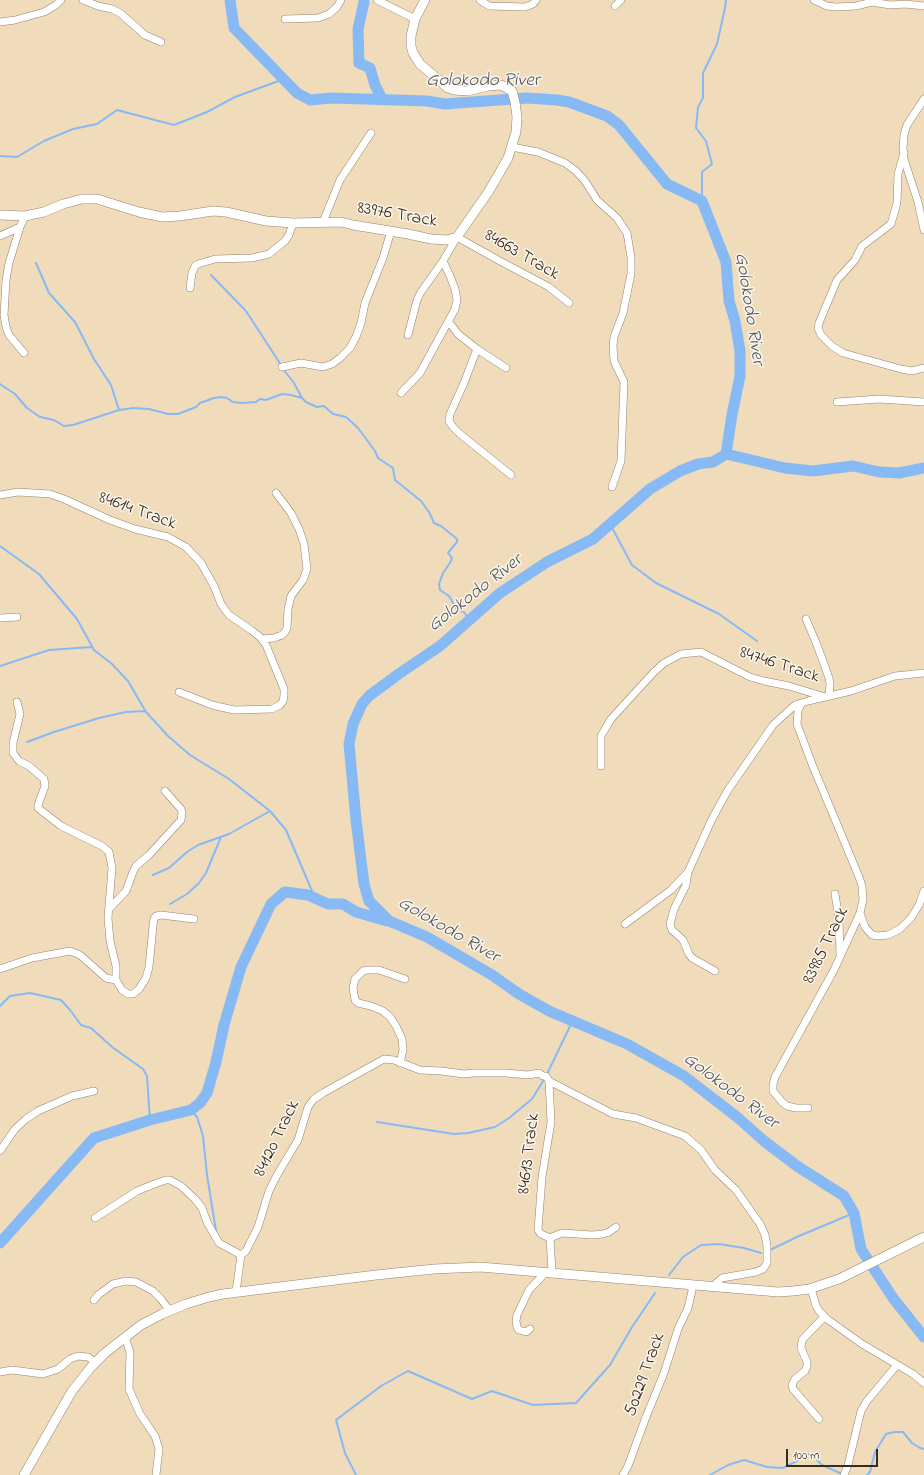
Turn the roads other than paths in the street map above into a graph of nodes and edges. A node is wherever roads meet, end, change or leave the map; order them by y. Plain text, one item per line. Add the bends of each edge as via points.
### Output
1 (61, 0) edge
2 (83, 0) edge
3 (342, 0) edge
4 (377, 0) edge
5 (424, 0) edge
6 (480, 0) edge
7 (536, 0) edge
8 (621, 0) edge
9 (814, 0) edge
10 (389, 3) edge
11 (615, 6) dead end
12 (924, 6) edge
13 (285, 19) dead end
14 (415, 19) junction
15 (0, 22) edge
16 (161, 42) dead end
17 (924, 99) edge
18 (371, 133) dead end
19 (512, 147) junction
20 (904, 153) junction
21 (0, 215) edge
22 (25, 216) junction
23 (323, 222) junction
24 (293, 223) junction
25 (20, 227) junction
26 (924, 230) edge
27 (391, 231) junction
28 (0, 236) edge
29 (457, 237) junction
30 (443, 262) junction
31 (190, 288) dead end
32 (569, 303) dead end
33 (449, 322) junction
34 (408, 335) dead end
35 (477, 349) junction
36 (24, 353) dead end
37 (282, 367) dead end
38 (506, 368) dead end
39 (924, 368) edge
40 (401, 393) dead end
41 (837, 402) dead end
42 (924, 402) edge
43 (511, 475) dead end
44 (612, 487) dead end
45 (276, 493) dead end
46 (0, 495) edge
47 (17, 617) dead end
48 (0, 618) edge
49 (806, 619) dead end
50 (262, 639) junction
51 (924, 673) edge
52 (180, 692) dead end
53 (828, 696) junction
54 (17, 702) dead end
55 (802, 703) junction
56 (601, 766) dead end
57 (165, 791) dead end
58 (688, 872) junction
59 (924, 891) edge
60 (835, 894) dead end
61 (109, 909) junction
62 (860, 913) junction
63 (194, 919) dead end
64 (624, 924) dead end
65 (840, 957) junction
66 (0, 968) edge
67 (715, 971) dead end
68 (405, 979) dead end
69 (116, 980) junction
70 (400, 1063) junction
71 (549, 1081) junction
72 (94, 1091) dead end
73 (808, 1108) dead end
74 (0, 1151) edge
75 (95, 1218) dead end
76 (616, 1227) dead end
77 (924, 1237) edge
78 (550, 1238) junction
79 (241, 1255) junction
80 (549, 1272) junction
81 (691, 1284) junction
82 (713, 1286) junction
83 (811, 1288) junction
84 (236, 1292) junction
85 (94, 1300) dead end
86 (170, 1311) junction
87 (824, 1317) junction
88 (530, 1329) dead end
89 (125, 1337) junction
90 (95, 1362) junction
91 (897, 1365) junction
92 (0, 1372) edge
93 (924, 1383) edge
94 (819, 1419) dead end
95 (24, 1475) edge
96 (156, 1475) edge
97 (623, 1475) edge
98 (844, 1475) edge

1 - 15 street via 44,12
2 - 16 street via 120,13 146,35
3 - 13 street via 329,14 318,18
4 - 10 street
5 - 14 street
6 - 7 street via 489,6 525,7
8 - 11 street
9 - 12 street via 836,7 872,2
10 - 14 street
14 - 19 street, 83976 Track via 411,36 413,53 420,64 448,88 461,91 501,85 512,91 517,117
17 - 20 street via 904,135
18 - 23 street via 340,180
19 - 29 street, 83976 Track via 489,191
19 - 44 street via 538,152 565,163 576,171 597,200 623,225 627,233 632,257 631,274 621,322 614,337 613,356 624,382 621,461
20 - 26 street
20 - 39 street via 898,174 897,203 891,224 862,246 855,260 837,280 818,328 821,335 843,353 901,369 912,371
21 - 22 street, 83976 Track
22 - 24 street, 83976 Track via 82,199 97,199 162,217 213,211 262,221
22 - 25 street
23 - 24 street, 83976 Track
23 - 27 street, 83976 Track via 341,222
24 - 31 street via 285,241 269,254 252,258 214,259 198,264 192,273
25 - 28 street
25 - 36 street via 9,263 4,315 9,335
27 - 29 street, 83976 Track via 431,239 448,240
27 - 37 street via 356,337 350,348 332,364 323,367 301,363
29 - 30 street
29 - 32 street, 84663 Track via 549,286
30 - 33 street via 457,300
30 - 34 street via 417,300
33 - 35 street via 458,334
33 - 40 street via 420,373
35 - 38 street
35 - 43 street via 449,421 460,434
41 - 42 street via 879,399
45 - 50 street via 299,529 307,569 303,580 291,596 285,632 278,637
46 - 50 street, 84614 Track via 18,492 50,494 135,530 174,539 201,563 229,615
47 - 48 street
49 - 53 street via 829,678
50 - 52 street, 84614 Track via 284,689 284,699 277,707 234,710 212,705
51 - 53 street via 895,676
53 - 55 street
53 - 56 street, 84746 Track via 750,677 701,652 681,654 659,667 611,719 601,736
54 - 61 street via 20,714 12,743 13,753 19,761 44,779 45,786 39,809 60,826 102,846 109,852 112,868
55 - 58 street via 795,705 773,725 728,790
55 - 62 street, 83985 Track via 798,710 797,724 862,886 863,905
57 - 61 street via 181,809 181,820 136,866 126,891
58 - 64 street via 671,890
58 - 67 street via 686,885 670,924 672,930 683,940 692,958
59 - 62 street via 911,918 900,929 888,935 872,935 865,927
60 - 65 street
61 - 69 street via 110,940 116,966
62 - 65 street, 83985 Track
63 - 69 street via 156,916 148,973 143,984 135,992 128,994
65 - 73 street, 83985 Track via 785,1057 773,1085 777,1097 787,1106
66 - 69 street via 32,958 70,951 80,955 106,978
68 - 70 street via 379,970 367,970 355,979 353,988 358,1003 371,1006 390,1016 402,1039
70 - 71 street, 84120 Track via 420,1070 464,1074 539,1073 546,1076
70 - 79 street, 84120 Track via 384,1058 314,1099 308,1107 298,1140 269,1191 258,1227 246,1251
71 - 78 street, 84613 Track via 551,1122 542,1177 538,1230
71 - 82 street, 84120 Track via 613,1114 636,1118 685,1136 701,1150 715,1170 736,1190 765,1235 767,1263 763,1269 756,1272 722,1278
72 - 74 street via 72,1096 38,1111 15,1130
75 - 79 street via 137,1191 157,1182 170,1180 181,1186 202,1208 219,1243
76 - 78 street via 602,1234 562,1233
77 - 83 street via 854,1272
78 - 80 street
79 - 84 street, 84120 Track
80 - 81 street
80 - 84 street via 480,1267 434,1269
80 - 88 street via 529,1290 517,1315 519,1330 526,1332
81 - 82 street
81 - 97 street, 50229 Track via 688,1308
82 - 83 street via 778,1292
83 - 87 street via 816,1306
84 - 86 street via 209,1297
85 - 86 street via 113,1284 136,1282 153,1291
86 - 89 street via 141,1325
87 - 91 street
87 - 94 street via 802,1340 801,1348 807,1366 805,1371 794,1379 792,1385
89 - 90 street
89 - 96 street via 130,1352 129,1390 140,1414 155,1436 159,1449
90 - 92 street via 88,1357 78,1356 58,1369 43,1374 12,1370
90 - 95 street via 72,1391
91 - 93 street
91 - 98 street via 861,1411

